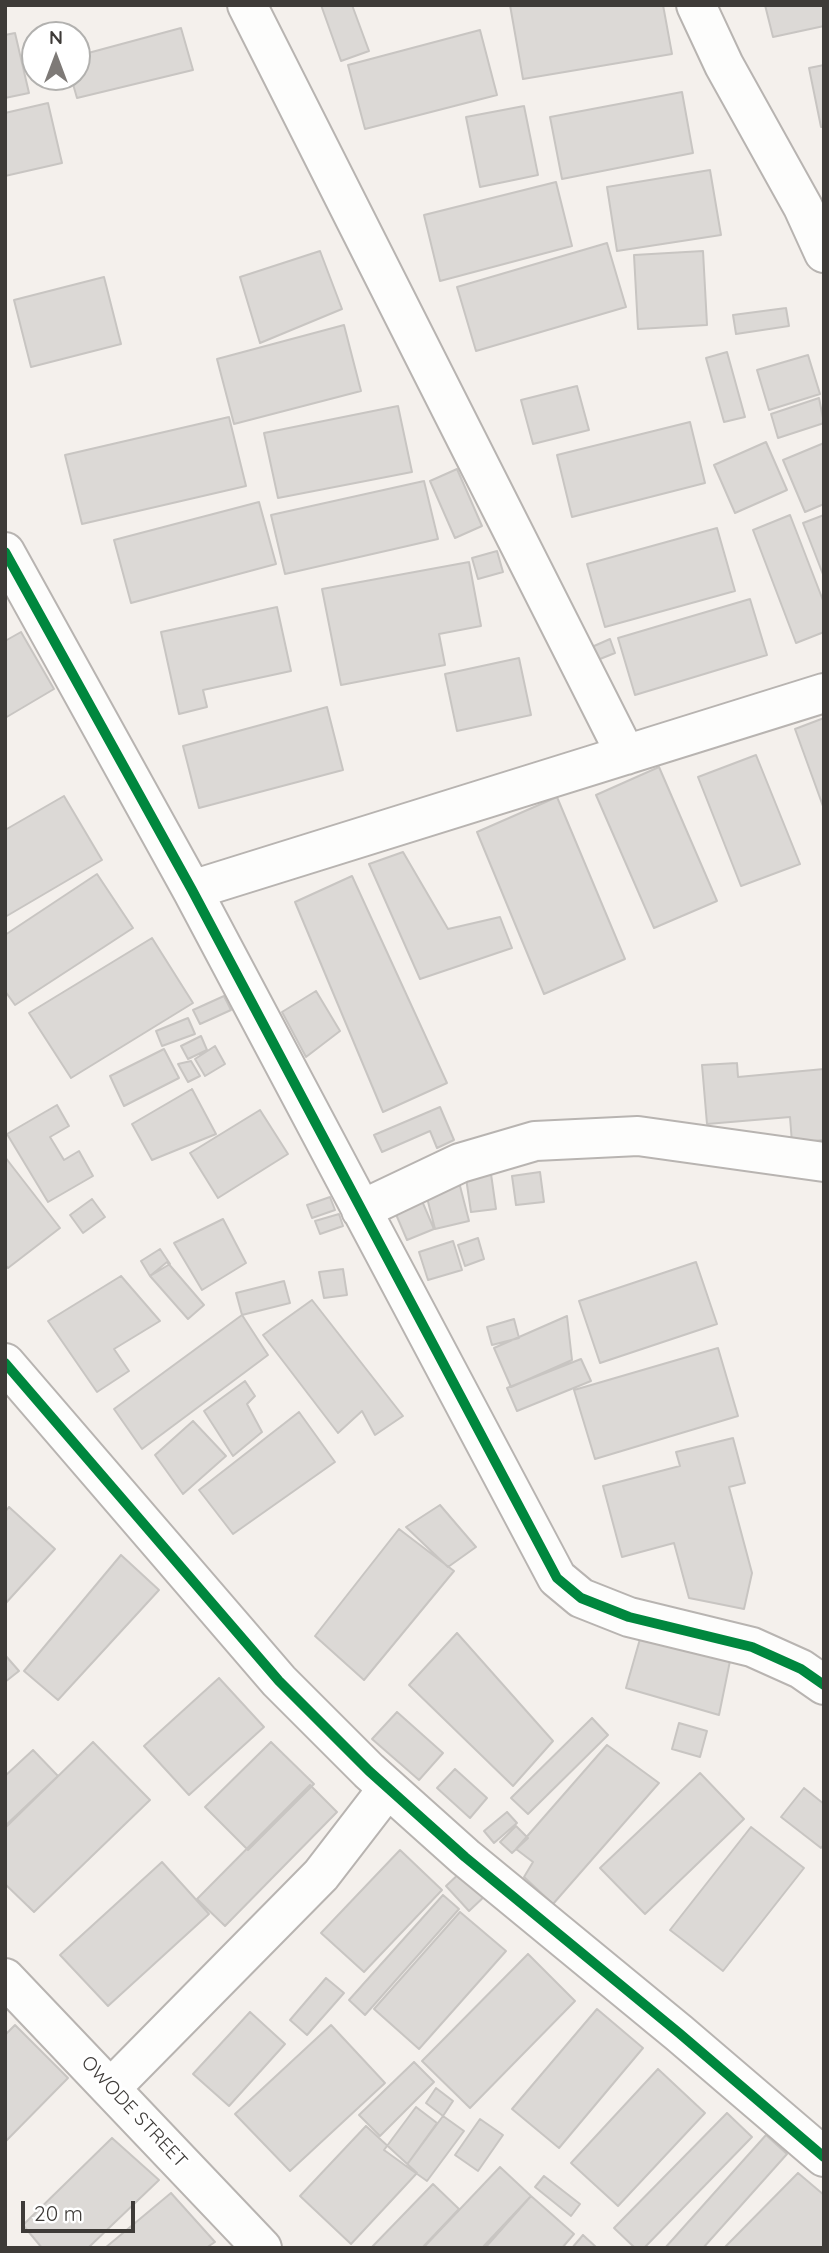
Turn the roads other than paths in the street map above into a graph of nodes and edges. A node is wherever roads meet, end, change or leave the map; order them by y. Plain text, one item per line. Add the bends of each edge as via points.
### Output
1 (247, 5) edge
2 (696, 5) edge
3 (824, 253) edge
4 (5, 552) edge
5 (824, 693) edge
6 (626, 755) junction
7 (192, 890) junction
8 (824, 1162) edge
9 (361, 1210) junction
10 (5, 1363) edge
11 (824, 1685) edge
12 (388, 1788) junction
13 (5, 1978) edge
14 (112, 2087) junction
15 (824, 2157) edge
16 (262, 2248) edge

1 - 6 street
2 - 3 street
4 - 7 street
5 - 6 street
6 - 7 street
7 - 9 street
8 - 9 street via 638,1136 534,1141 460,1163
9 - 11 street via 557,1578 581,1598 629,1617 752,1647
10 - 12 street via 279,1681
12 - 14 street via 321,1875
12 - 15 street
13 - 14 street, OWODE STREET
14 - 16 street, OWODE STREET

